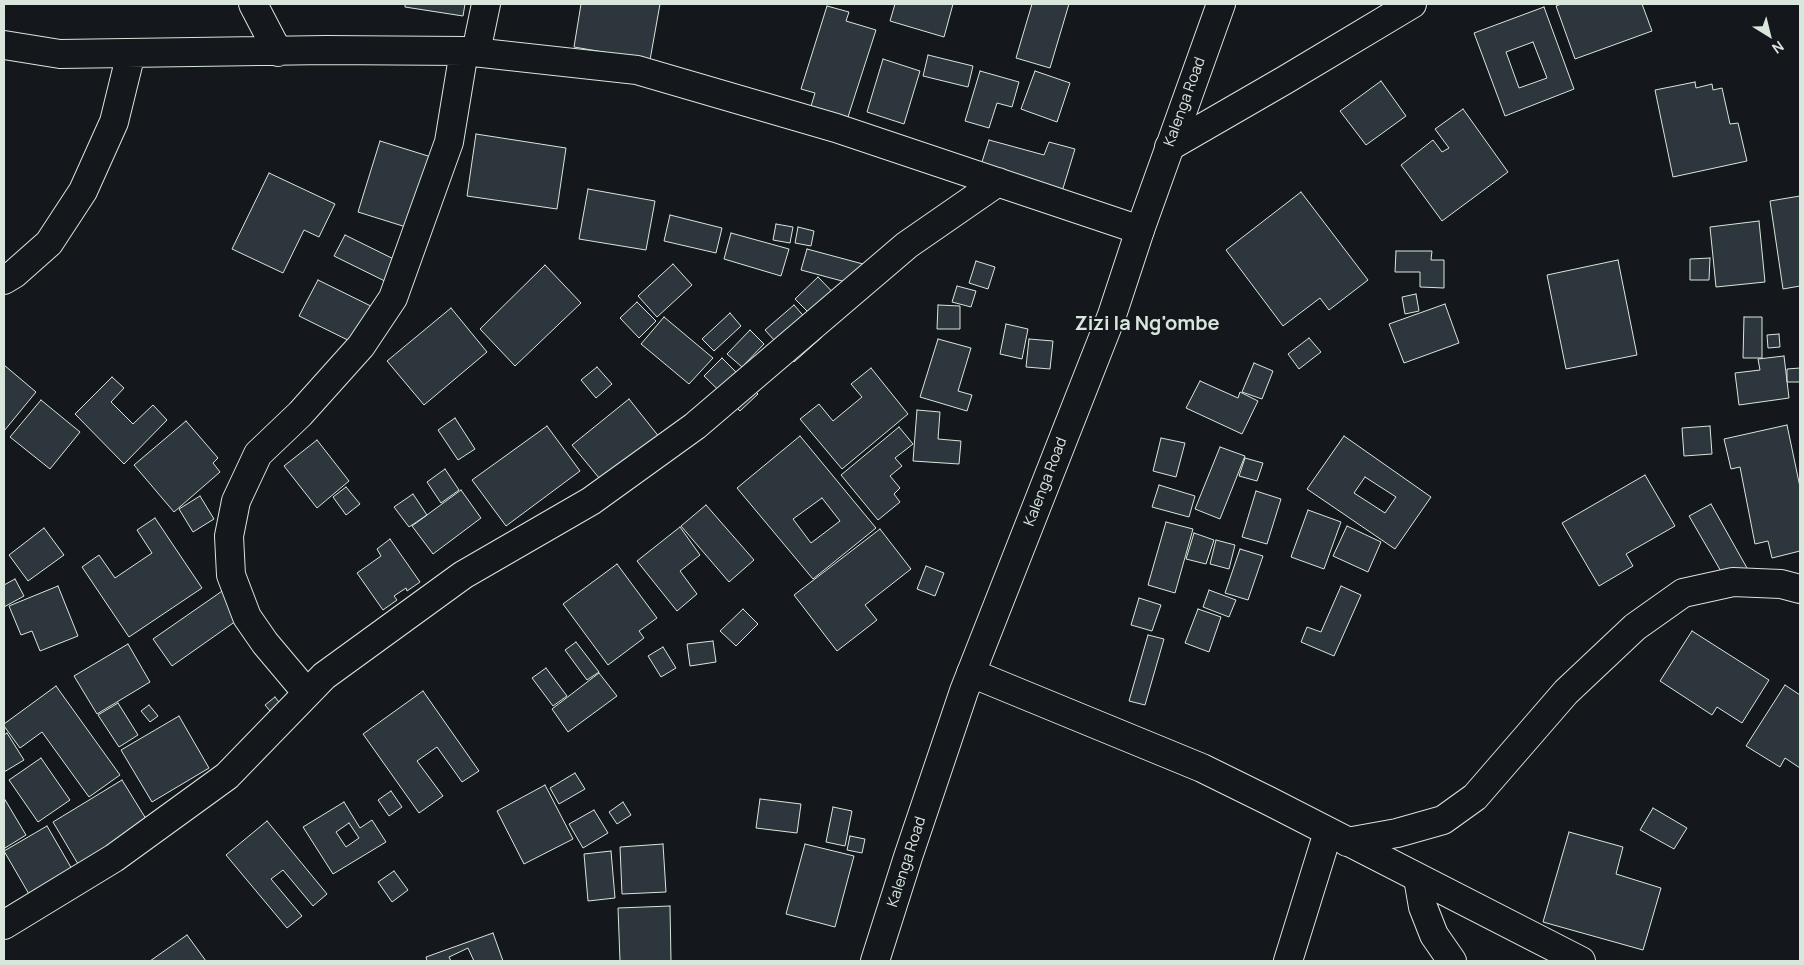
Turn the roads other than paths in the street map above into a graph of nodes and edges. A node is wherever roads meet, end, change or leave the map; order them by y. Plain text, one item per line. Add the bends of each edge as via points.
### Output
1 (253, 4) edge
2 (486, 4) edge
3 (1221, 4) edge
4 (1412, 4) edge
5 (4, 45) edge
6 (470, 51) junction
7 (278, 52) junction
8 (131, 53) junction
9 (1169, 146) junction
10 (998, 182) junction
11 (1140, 230) junction
12 (4, 280) edge
13 (1800, 589) edge
14 (971, 673) junction
15 (307, 693) junction
16 (1337, 837) junction
17 (1418, 878) junction
18 (4, 925) edge
19 (875, 961) edge
20 (1288, 961) edge
21 (1452, 961) edge
22 (1580, 961) edge

1 - 7 street
2 - 6 street
3 - 9 street, Kalenga Road
4 - 9 street
5 - 8 street via 60,54
6 - 7 street
6 - 10 street via 638,70 836,128
6 - 15 street via 449,142 392,298 361,346 300,414 258,454 236,501 229,546 232,575 247,617
7 - 8 street
8 - 12 street via 114,122 82,191 49,243
9 - 11 street, Kalenga Road
10 - 11 street
10 - 15 street via 908,245 695,426 591,501 463,574 324,676
11 - 14 street, Kalenga Road via 1112,314
13 - 16 street via 1781,584 1733,582 1683,593 1635,627 1566,692 1475,797 1443,820 1415,828
14 - 16 street via 1202,768
14 - 19 street, Kalenga Road
15 - 18 street via 227,776 114,858
16 - 17 street
16 - 20 street
17 - 21 street via 1423,907 1434,935
17 - 22 street

